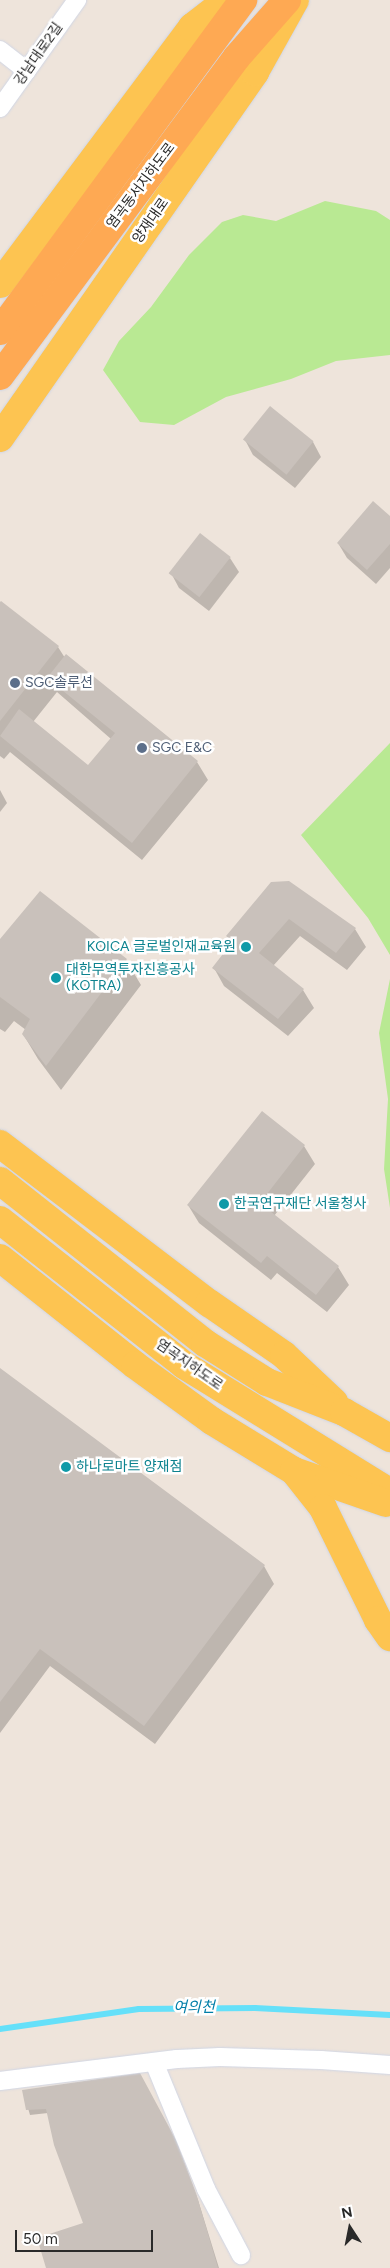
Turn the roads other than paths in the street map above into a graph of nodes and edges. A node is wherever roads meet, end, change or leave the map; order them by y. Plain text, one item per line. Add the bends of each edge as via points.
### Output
1 (77, 0) edge
2 (227, 0) edge
3 (243, 0) edge
4 (287, 0) edge
5 (295, 0) edge
6 (0, 50) edge
7 (27, 71) junction
8 (0, 108) edge
9 (0, 284) edge
10 (0, 331) edge
11 (0, 376) edge
12 (0, 438) edge
13 (0, 1144) edge
14 (0, 1181) edge
15 (0, 1220) edge
16 (0, 1258) edge
17 (344, 1412) junction
18 (390, 1438) edge
19 (294, 1471) junction
20 (390, 1492) edge
21 (390, 1504) edge
22 (390, 1637) edge
23 (154, 2062) junction
24 (390, 2066) edge
25 (0, 2081) edge
26 (241, 2255) dead end

1 - 7 street, 강남대로2길
2 - 9 main road via 192,27
3 - 10 highway, 염곡동서지하도로
4 - 11 highway, 염곡동서지하도로 via 237,57
5 - 12 main road, 양재대로 via 255,72
6 - 7 street
7 - 8 street, 강남대로2길
13 - 17 main road via 209,1303 284,1355
14 - 17 main road, 염곡지하도로 via 205,1342 267,1382
15 - 20 main road, 염곡지하도로 via 184,1365
16 - 19 main road via 135,1366 212,1421
17 - 18 main road
19 - 21 main road
19 - 22 main road via 323,1508 378,1620
23 - 24 street via 220,2057
23 - 25 street
23 - 26 street via 206,2189

